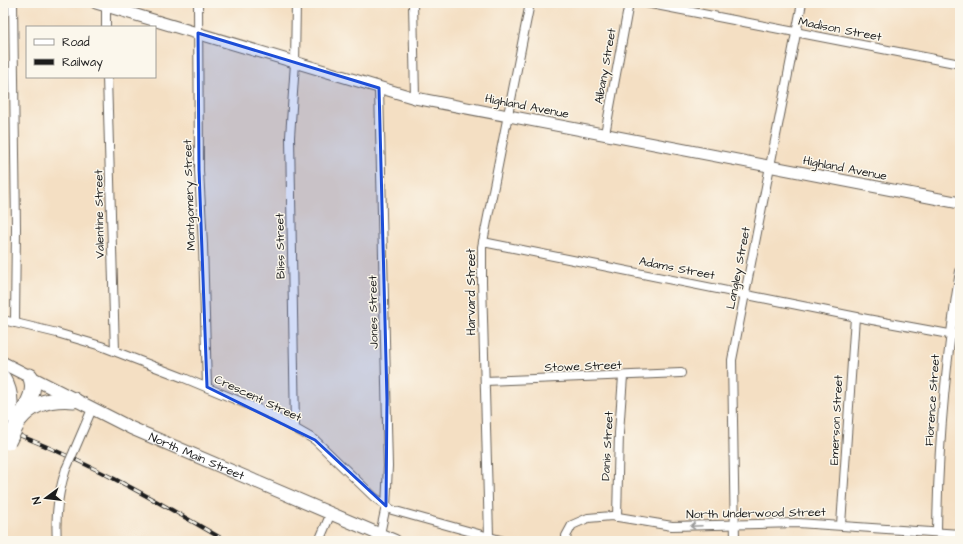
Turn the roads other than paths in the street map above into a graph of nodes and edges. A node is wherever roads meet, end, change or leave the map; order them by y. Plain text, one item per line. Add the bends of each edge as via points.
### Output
1 (13, 3) edge
2 (198, 3) edge
3 (296, 3) edge
4 (413, 3) edge
5 (530, 3) edge
6 (629, 3) edge
7 (646, 3) edge
8 (802, 3) edge
9 (103, 4) edge
10 (106, 26) edge
11 (796, 32) junction
12 (198, 34) junction
13 (295, 63) junction
14 (960, 64) edge
15 (107, 78) edge
16 (380, 88) junction
17 (415, 98) junction
18 (508, 116) junction
19 (605, 134) junction
20 (771, 167) junction
21 (960, 203) edge
22 (483, 242) junction
23 (960, 271) edge
24 (745, 294) junction
25 (855, 317) junction
26 (3, 320) edge
27 (15, 323) junction
28 (950, 334) junction
29 (960, 336) edge
30 (115, 351) junction
31 (3, 363) edge
32 (681, 373) dead end
33 (30, 376) junction
34 (623, 376) junction
35 (3, 378) edge
36 (485, 381) junction
37 (207, 387) junction
38 (74, 400) junction
39 (92, 409) junction
40 (295, 428) junction
41 (9, 432) edge
42 (386, 506) junction
43 (331, 513) junction
44 (617, 517) junction
45 (735, 524) junction
46 (842, 525) junction
47 (937, 532) junction
48 (380, 534) junction
49 (960, 534) edge
50 (489, 536) junction
51 (57, 541) edge
52 (319, 541) edge
53 (395, 541) edge
54 (504, 541) edge
55 (567, 541) edge
56 (735, 541) edge

1 - 27 street
2 - 12 street, Montgomery Street
3 - 13 street, Bliss Street
4 - 17 street
5 - 18 street, Harvard Street
6 - 19 street, Albany Street
7 - 11 street, Madison Street
8 - 11 street, Langley Street
9 - 10 street
9 - 12 street, Highland Avenue
11 - 14 street, Madison Street
11 - 20 street, Langley Street
12 - 13 street, Highland Avenue
12 - 37 street, Montgomery Street via 199,170
13 - 16 street, Highland Avenue
13 - 40 street, Bliss Street via 290,137
15 - 30 street, Valentine Street
16 - 17 street, Highland Avenue
16 - 42 street, Jones Street via 388,466
17 - 18 street, Highland Avenue
18 - 19 street, Highland Avenue
18 - 22 street, Harvard Street
19 - 20 street, Highland Avenue
20 - 21 street, Highland Avenue
20 - 24 street, Langley Street
22 - 24 street, Adams Street
22 - 36 street, Harvard Street
23 - 28 street, Florence Street
24 - 25 street, Adams Street
24 - 45 street, Langley Street via 732,360
25 - 28 street, Adams Street
25 - 46 street, Emerson Street
26 - 27 street, Crescent Street
27 - 30 street, Crescent Street
28 - 29 street, Adams Street
28 - 47 street, Florence Street via 937,497
30 - 37 street, Crescent Street
31 - 33 main road, North Main Street
32 - 34 street, Stowe Street
33 - 38 main road, North Main Street
33 - 41 highway via 32,392
34 - 36 street, Stowe Street
34 - 44 street, Danis Street
35 - 41 highway via 11,403
36 - 50 street, Harvard Street
37 - 40 street, Crescent Street via 268,413
38 - 39 main road, North Main Street
38 - 41 highway via 40,403 29,410
39 - 43 main road, North Main Street
39 - 51 street, bridge via 60,486 57,504
40 - 42 street, Crescent Street via 316,440
42 - 48 street, Jones Street
42 - 50 street, Crescent Street via 397,512
43 - 48 main road, North Main Street
43 - 52 street
45 -> 44 street, North Underwood Street via 672,526
44 - 55 street, North Underwood Street via 588,518 572,525 566,536
45 - 46 street, North Underwood Street
45 - 56 street, Langley Street
46 - 47 street, North Underwood Street
47 - 49 street, North Underwood Street
48 - 53 main road, North Main Street
50 - 54 street, Crescent Street

